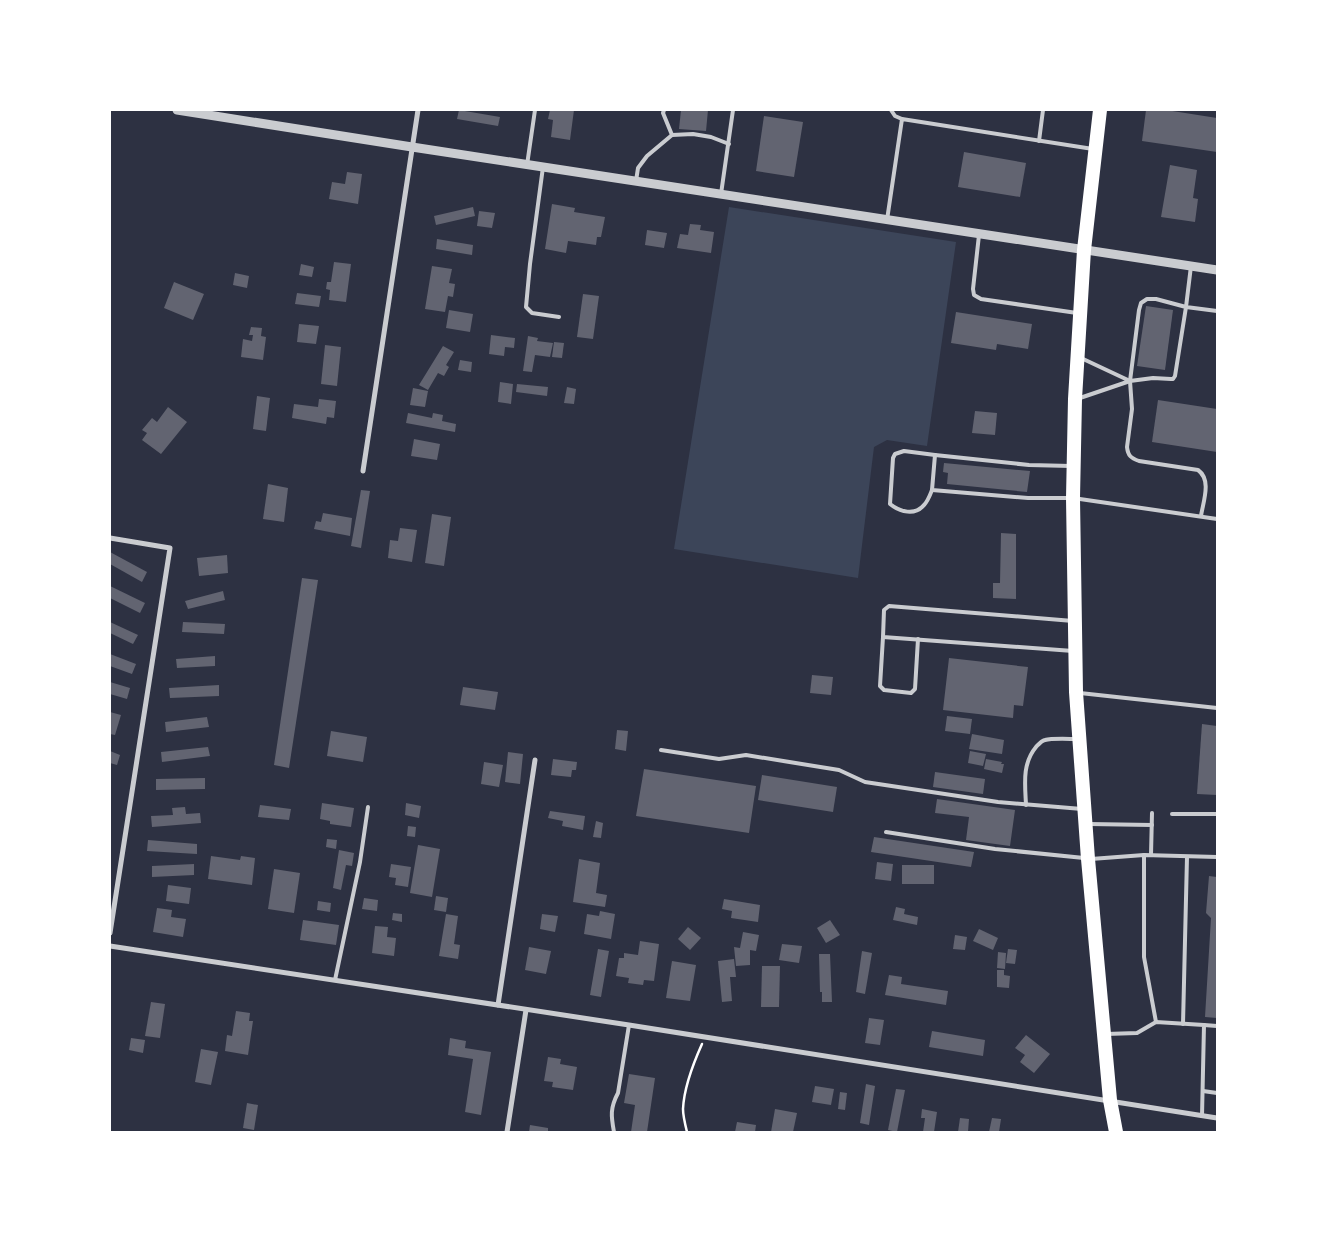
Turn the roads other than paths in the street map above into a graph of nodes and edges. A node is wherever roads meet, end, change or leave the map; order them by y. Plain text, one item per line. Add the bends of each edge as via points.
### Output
1 (177, 110) edge
2 (418, 110) edge
3 (535, 110) edge
4 (664, 110) edge
5 (734, 110) edge
6 (891, 110) edge
7 (1043, 110) edge
8 (1100, 110) edge
9 (902, 118) junction
10 (672, 135) junction
11 (1039, 141) junction
12 (729, 144) junction
13 (412, 147) junction
14 (1095, 149) junction
15 (527, 165) junction
16 (544, 167) junction
17 (636, 182) junction
18 (721, 194) junction
19 (886, 220) junction
20 (979, 234) junction
21 (1084, 250) junction
22 (1191, 266) junction
23 (1217, 270) edge
24 (1186, 307) junction
25 (1217, 311) edge
26 (1080, 313) junction
27 (559, 317) dead end
28 (1077, 356) junction
29 (1130, 382) junction
30 (1075, 399) junction
31 (935, 455) junction
32 (1074, 466) junction
33 (363, 471) dead end
34 (932, 490) junction
35 (1073, 498) junction
36 (1201, 516) junction
37 (1217, 519) edge
38 (110, 538) edge
39 (1075, 621) junction
40 (883, 636) junction
41 (918, 639) junction
42 (1075, 652) junction
43 (1076, 692) junction
44 (1217, 708) edge
45 (1079, 738) junction
46 (661, 750) dead end
47 (535, 760) dead end
48 (1026, 804) junction
49 (368, 807) dead end
50 (1084, 809) junction
51 (1152, 813) dead end
52 (1172, 814) dead end
53 (1217, 814) edge
54 (1086, 824) junction
55 (1152, 825) junction
56 (886, 832) dead end
57 (1144, 855) junction
58 (1151, 855) junction
59 (1187, 857) junction
60 (1217, 857) edge
61 (1088, 859) junction
62 (110, 933) edge
63 (110, 946) edge
64 (335, 980) junction
65 (498, 1005) junction
66 (526, 1010) junction
67 (1156, 1022) junction
68 (1182, 1024) junction
69 (629, 1025) junction
70 (1204, 1025) junction
71 (1217, 1026) edge
72 (1104, 1034) junction
73 (1202, 1091) junction
74 (1217, 1093) edge
75 (1110, 1100) junction
76 (1202, 1116) junction
77 (1217, 1118) edge
78 (507, 1132) edge
79 (614, 1132) edge
80 (1116, 1132) edge

1 - 13 street
2 - 13 street
3 - 15 lane
4 - 10 lane
5 - 12 lane
6 - 9 lane
7 - 11 lane
8 - 14 highway
9 - 11 lane
9 - 19 lane
10 - 12 lane via 693,134
10 - 17 lane via 647,156 638,168
11 - 14 lane
12 - 18 lane
13 - 15 street
13 - 33 street
14 - 21 highway
15 - 16 street
16 - 17 street
16 - 27 lane via 526,306 532,313
17 - 18 street
18 - 19 street
19 - 20 street
20 - 21 street
20 - 26 lane via 974,295 981,299
21 - 22 street
21 - 26 highway
22 - 23 street
22 - 24 lane
24 - 25 lane
24 - 29 lane via 1174,378
24 - 29 lane via 1156,299 1141,303
26 - 28 highway
28 - 29 lane
28 - 30 highway
29 - 30 lane
29 - 36 lane via 1132,409 1127,453 1139,461 1202,473 1206,484
30 - 32 highway
31 - 32 lane via 1029,465
31 - 34 lane
31 - 34 lane via 904,451 895,454 890,504 903,512 920,509
32 - 35 highway
34 - 35 lane via 1028,498
35 - 36 lane
35 - 39 highway
36 - 37 lane
38 - 62 street via 170,548
39 - 40 lane via 888,606 884,610
39 - 42 highway
40 - 41 lane
40 - 41 lane via 880,686 884,690 911,693 915,689
41 - 42 lane
42 - 43 highway
43 - 44 lane
43 - 45 highway
45 - 48 lane via 1045,740 1032,752 1026,765
45 - 50 highway
46 - 48 lane via 719,759 746,755 839,770 865,782
47 - 65 street
48 - 50 lane
49 - 64 lane
50 - 54 highway
51 - 55 lane
52 - 53 lane
54 - 55 lane
54 - 61 highway
55 - 58 lane
56 - 61 lane
57 - 58 lane
57 - 61 lane
57 - 67 lane via 1144,957
58 - 59 lane
59 - 60 lane
59 - 68 lane
61 - 72 highway
63 - 64 street
64 - 65 street
65 - 66 street
66 - 69 street
66 - 78 street
67 - 68 lane
67 - 72 lane via 1137,1033
68 - 70 lane
69 - 75 street
69 - 79 lane via 618,1093 611,1114
70 - 71 lane
70 - 73 lane
72 - 75 highway
73 - 74 lane
73 - 76 lane
75 - 76 street
75 - 80 highway
76 - 77 street

